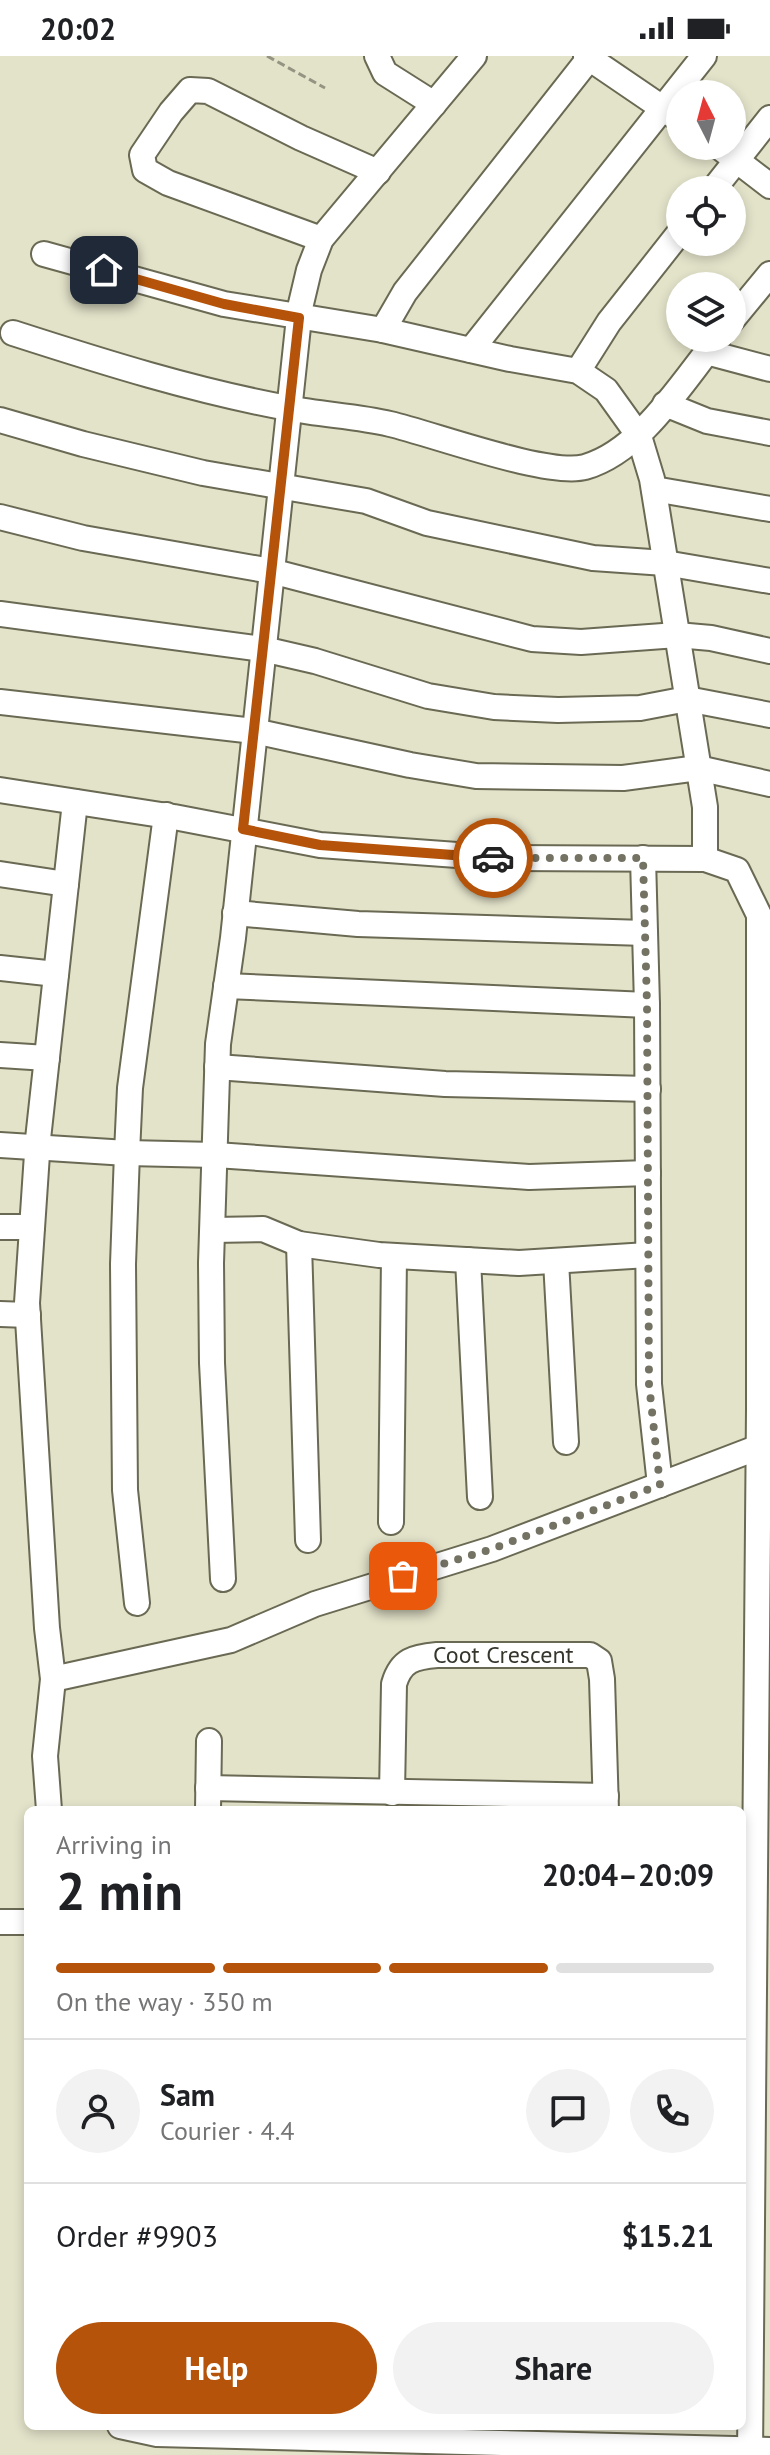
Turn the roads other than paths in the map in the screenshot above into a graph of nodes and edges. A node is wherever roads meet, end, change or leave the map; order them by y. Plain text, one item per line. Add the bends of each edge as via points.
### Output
1 (377, 56) edge
2 (474, 56) edge
3 (704, 56) edge
4 (588, 57) edge
5 (690, 80) edge
6 (434, 104) junction
7 (666, 111) edge
8 (770, 118) edge
9 (666, 120) edge
10 (746, 138) edge
11 (736, 160) edge
12 (378, 172) junction
13 (770, 186) edge
14 (321, 239) junction
15 (666, 250) edge
16 (44, 254) dead end
17 (770, 274) edge
18 (762, 296) edge
19 (746, 309) edge
20 (299, 318) junction
21 (383, 330) junction
22 (13, 333) dead end
23 (471, 350) junction
24 (706, 352) edge
25 (729, 352) edge
26 (770, 369) edge
27 (578, 371) junction
28 (665, 404) junction
29 (289, 408) junction
30 (0, 420) edge
31 (770, 433) edge
32 (639, 436) junction
33 (281, 486) junction
34 (654, 489) junction
35 (770, 509) edge
36 (0, 517) edge
37 (665, 563) junction
38 (271, 571) junction
39 (770, 581) edge
40 (0, 614) edge
41 (677, 635) junction
42 (263, 649) junction
43 (770, 651) edge
44 (687, 699) junction
45 (0, 702) edge
46 (770, 715) edge
47 (254, 731) junction
48 (698, 768) junction
49 (770, 784) edge
50 (0, 790) edge
51 (75, 802) junction
52 (166, 815) junction
53 (243, 829) junction
54 (643, 858) junction
55 (705, 859) junction
56 (0, 874) edge
57 (66, 884) junction
58 (235, 913) junction
59 (764, 913) edge
60 (645, 933) junction
61 (764, 948) edge
62 (0, 968) edge
63 (56, 974) junction
64 (226, 986) junction
65 (647, 1005) junction
66 (0, 1055) edge
67 (47, 1058) junction
68 (217, 1067) junction
69 (648, 1089) junction
70 (0, 1145) edge
71 (38, 1148) junction
72 (127, 1153) junction
73 (216, 1155) junction
74 (648, 1173) junction
75 (0, 1227) edge
76 (32, 1227) junction
77 (213, 1230) junction
78 (299, 1244) junction
79 (648, 1255) junction
80 (394, 1256) junction
81 (468, 1260) junction
82 (556, 1261) junction
83 (0, 1314) edge
84 (28, 1315) junction
85 (765, 1407) edge
86 (566, 1442) dead end
87 (759, 1447) junction
88 (660, 1485) junction
89 (480, 1497) dead end
90 (391, 1522) dead end
91 (308, 1540) dead end
92 (223, 1579) dead end
93 (137, 1603) dead end
94 (764, 1661) edge
95 (53, 1679) junction
96 (209, 1741) dead end
97 (392, 1793) junction
98 (208, 1799) edge
99 (606, 1803) edge
100 (49, 1806) edge
101 (0, 1922) edge
102 (24, 1922) edge
103 (762, 1938) edge
104 (761, 2214) edge
105 (138, 2430) edge
106 (757, 2452) edge

1 - 6 street via 385,73
2 - 6 street
3 - 5 street
4 - 7 street
4 - 21 street via 405,292
6 - 12 street
8 - 10 street
9 - 23 street
11 - 13 street
12 - 14 street
12 - 14 street via 208,91 190,90 142,155 145,170 168,183
14 - 20 street
15 - 27 street
16 - 20 street via 224,304
17 - 18 street
18 - 19 street
20 - 21 street
20 - 29 street
21 - 23 street
22 - 29 street
23 - 27 street
24 - 28 street
25 - 26 street
27 - 32 street via 606,390
28 - 31 street via 707,421
28 - 32 street
29 - 32 street via 387,423 548,467 582,468
29 - 33 street
30 - 33 street via 173,466
32 - 34 street
33 - 37 street via 366,501 427,523 593,558
33 - 38 street
34 - 35 street
34 - 37 street
36 - 38 street via 83,538
37 - 39 street
37 - 41 street
38 - 41 street via 532,639 581,642
38 - 42 street
40 - 42 street
41 - 43 street
41 - 44 street
42 - 44 street via 428,696 494,707 640,708
42 - 47 street
44 - 46 street
44 - 48 street
45 - 47 street
47 - 48 street via 476,776 623,778
47 - 53 street
48 - 49 street
48 - 55 street
50 - 51 street
51 - 52 street
51 - 57 street
52 - 53 street
52 - 72 street via 130,1088
53 - 54 street via 320,845 416,854
53 - 58 street
54 - 55 street
54 - 60 street
55 - 59 street via 737,870
56 - 57 street
57 - 63 street
58 - 60 street via 358,924
58 - 64 street
59 - 61 street
60 - 65 street
61 - 85 street
62 - 63 street
63 - 67 street
64 - 65 street
64 - 68 street
65 - 69 street
66 - 67 street
67 - 71 street
68 - 69 street via 445,1084
68 - 73 street
69 - 74 street
70 - 71 street
71 - 72 street
71 - 76 street
72 - 73 street
72 - 93 street via 125,1490
73 - 74 street via 529,1177
73 - 77 street
74 - 79 street
75 - 76 street
76 - 84 street
77 - 78 street via 263,1229
77 - 92 street via 212,1363
78 - 80 street
78 - 91 street
79 - 82 street
79 - 88 street via 649,1384
80 - 81 street
80 - 90 street
81 - 82 street
81 - 89 street
82 - 86 street
83 - 84 street
84 - 95 street
85 - 87 street
87 - 88 street
87 - 94 street
88 - 95 street via 492,1549 315,1604 231,1640
94 - 103 street
95 - 100 street via 45,1756
96 - 98 street
97 - 98 street
97 - 99 street
97 - 99 street, Coot Crescent via 394,1684 404,1663 418,1656 574,1653 599,1661
101 - 102 street
103 - 104 street
104 - 106 street
105 - 106 street

